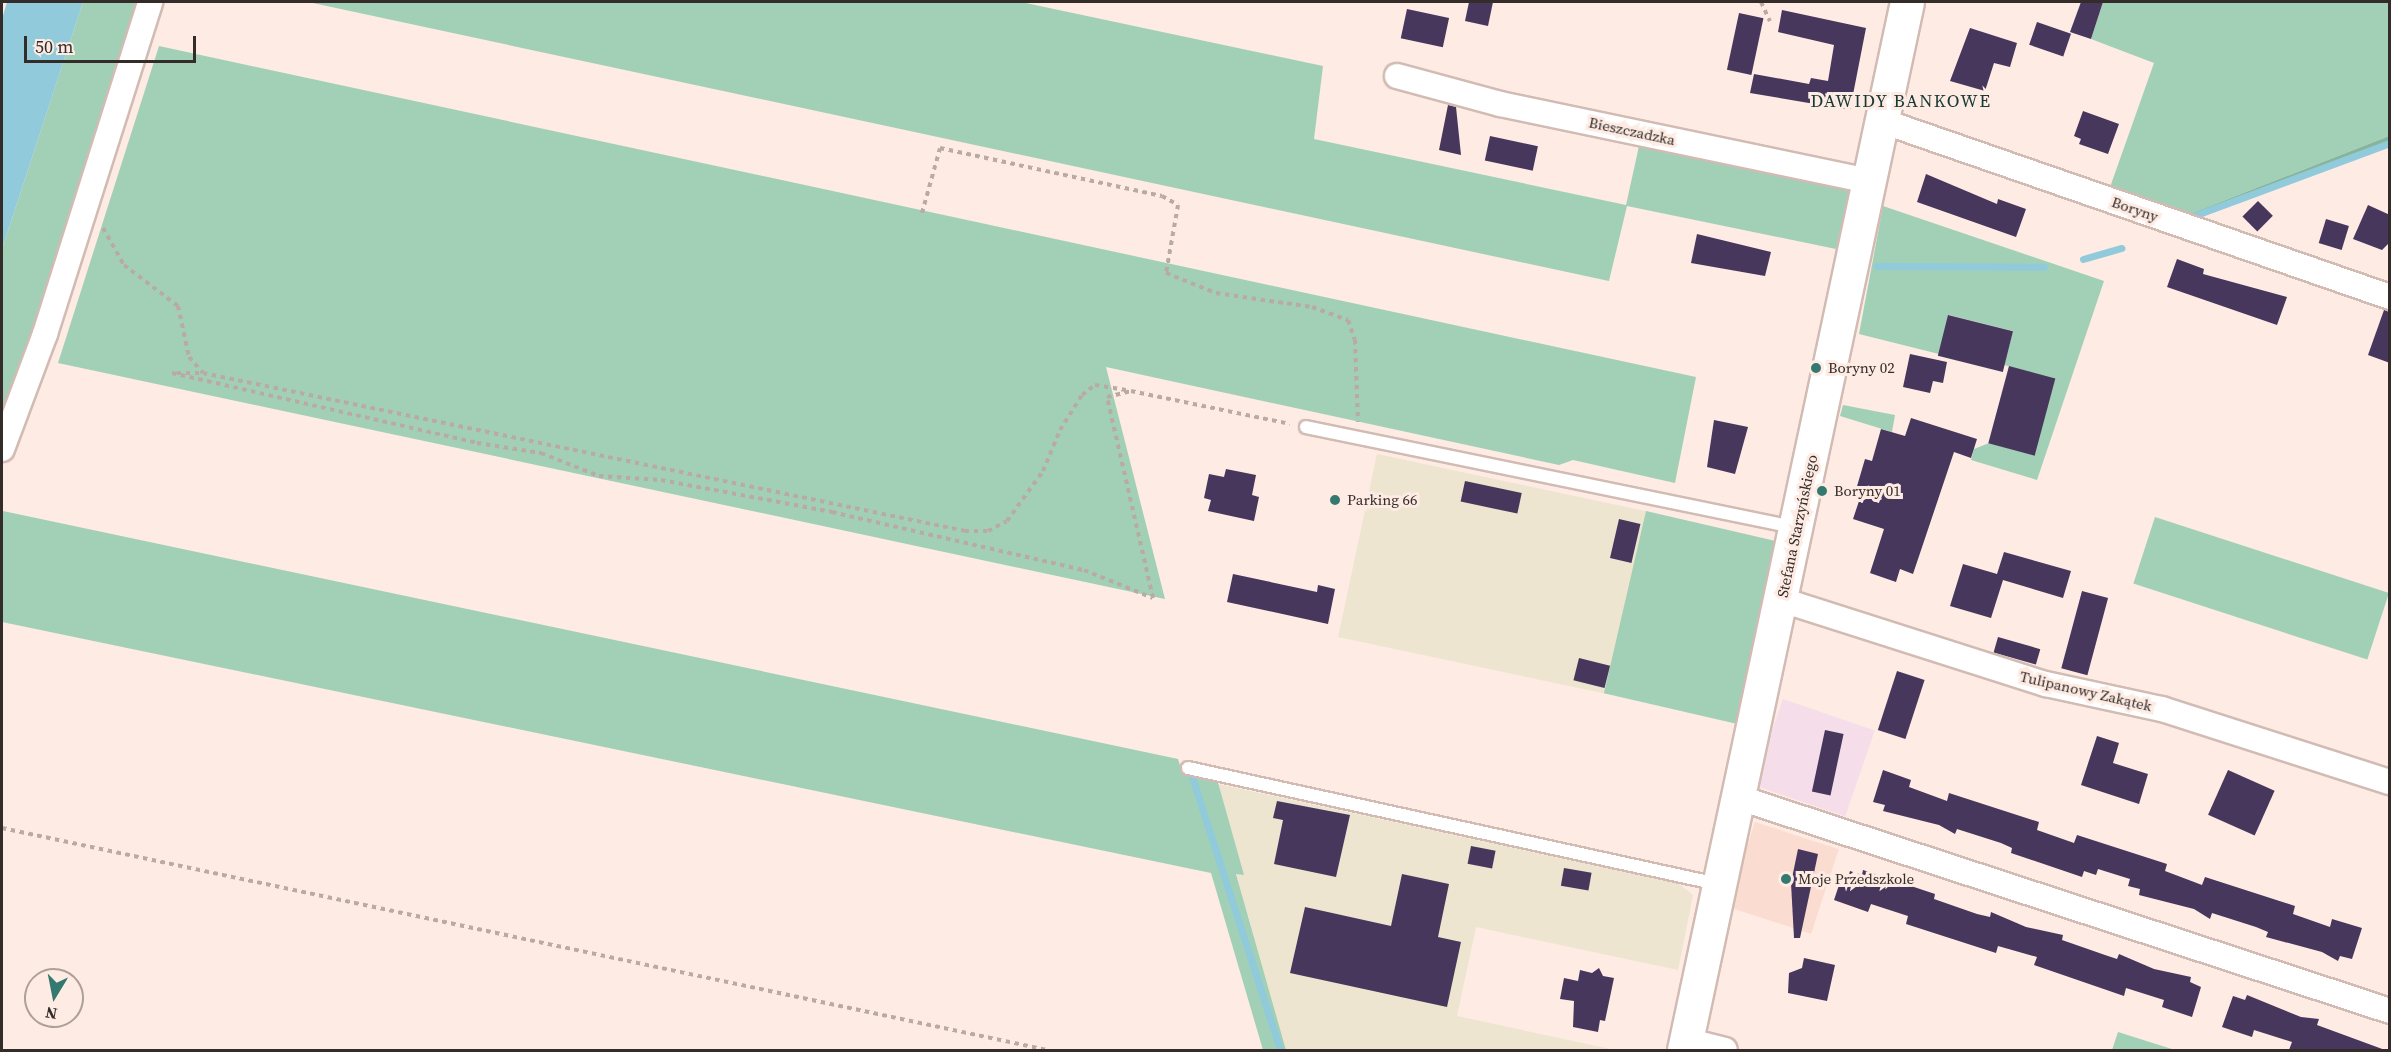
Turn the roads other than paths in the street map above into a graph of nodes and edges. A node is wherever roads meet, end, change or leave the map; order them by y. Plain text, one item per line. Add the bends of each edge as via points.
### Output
1 (150, 2) edge
2 (1907, 2) edge
3 (1397, 76) dead end
4 (1882, 121) junction
5 (1869, 181) junction
6 (2390, 297) edge
7 (1306, 427) road end
8 (2, 449) edge
9 (1798, 528) junction
10 (1782, 600) junction
11 (1188, 768) dead end
12 (2390, 782) edge
13 (1740, 798) junction
14 (1719, 885) junction
15 (2390, 1011) edge
16 (1685, 1045) edge
17 (1725, 1050) edge

1 - 8 street via 45,334
2 - 4 street, Stefana Starzyńskiego
3 - 5 street, Bieszczadzka via 1500,104
4 - 5 street, Stefana Starzyńskiego
4 - 6 street, Boryny
5 - 9 street, Stefana Starzyńskiego
7 - 9 lane
9 - 10 street, Stefana Starzyńskiego
10 - 12 street, Tulipanowy Zakątek via 2046,684 2162,709
10 - 13 street, Stefana Starzyńskiego
11 - 14 lane
13 - 14 street, Stefana Starzyńskiego
13 - 15 street
14 - 16 street, Stefana Starzyńskiego
16 - 17 street

